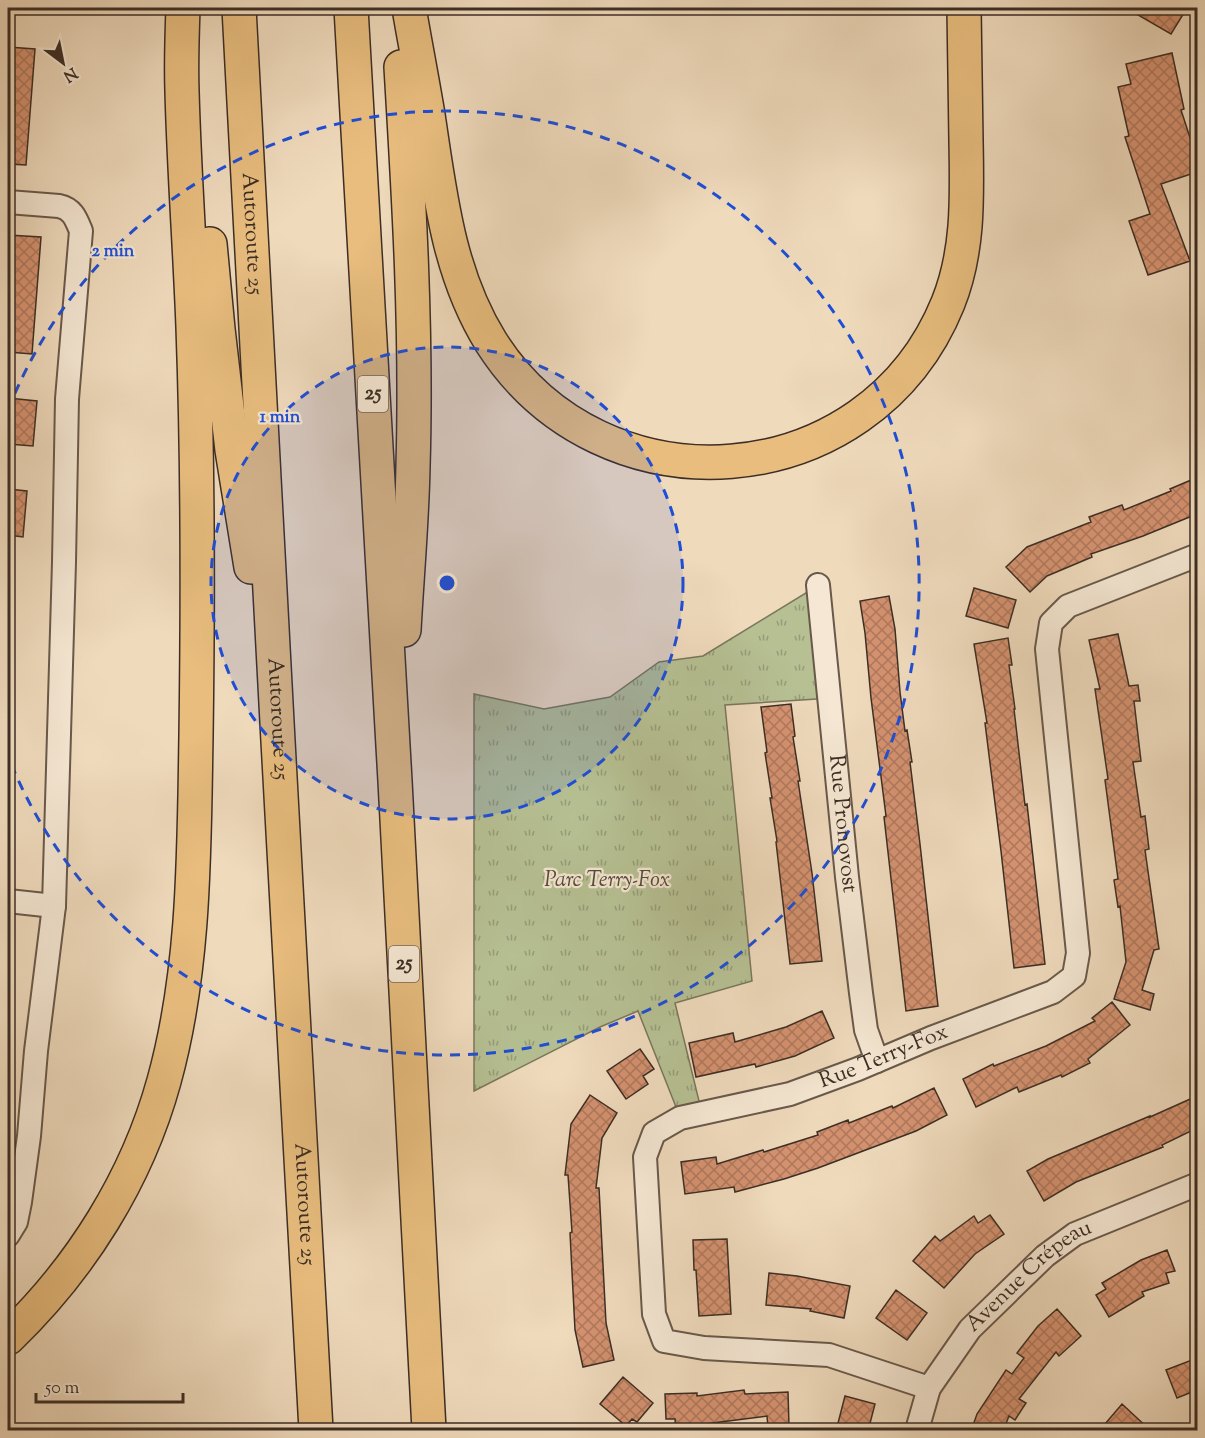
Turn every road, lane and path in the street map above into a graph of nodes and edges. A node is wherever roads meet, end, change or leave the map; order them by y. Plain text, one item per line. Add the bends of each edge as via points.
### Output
1 (183, 8) edge
2 (239, 8) edge
3 (351, 8) edge
4 (397, 8) edge
5 (409, 8) edge
6 (964, 8) edge
7 (8, 202) edge
8 (1197, 555) edge
9 (818, 585) dead end
10 (278, 741) junction
11 (395, 781) junction
12 (8, 901) edge
13 (54, 906) junction
14 (877, 1061) junction
15 (1197, 1184) edge
16 (8, 1235) edge
17 (8, 1338) edge
18 (928, 1388) junction
19 (316, 1431) edge
20 (429, 1431) edge
21 (917, 1431) edge

1 - 10 highway via 196,90 232,450
1 - 17 highway via 182,91 196,446 196,712 192,880 182,997 164,1082 129,1174 83,1251 45,1301
2 - 10 highway, Autoroute 25
3 - 11 highway, 25
4 - 11 highway via 409,201 414,412
5 - 6 highway via 452,252 471,304 500,356 540,399 596,437 655,457 717,463 780,453 817,440 850,422 903,376 935,332 955,283 965,228
7 - 13 street via 67,208 81,231 67,399
8 - 14 street, Rue Terry-Fox via 1068,606 1052,623 1047,649 1078,953 1074,976 1053,992
9 - 14 street, Rue Pronovost via 861,993 866,1030
10 - 19 highway, Autoroute 25
11 - 20 highway, 25
12 - 13 street
13 - 16 street via 20,1202 16,1222
14 - 18 street, Rue Terry-Fox via 790,1094 680,1118 654,1133 645,1157 654,1314 664,1341 704,1348 829,1355
15 - 18 street, Avenue Crépeau via 1075,1234 1045,1256 970,1329
18 - 21 street, Avenue Crépeau

